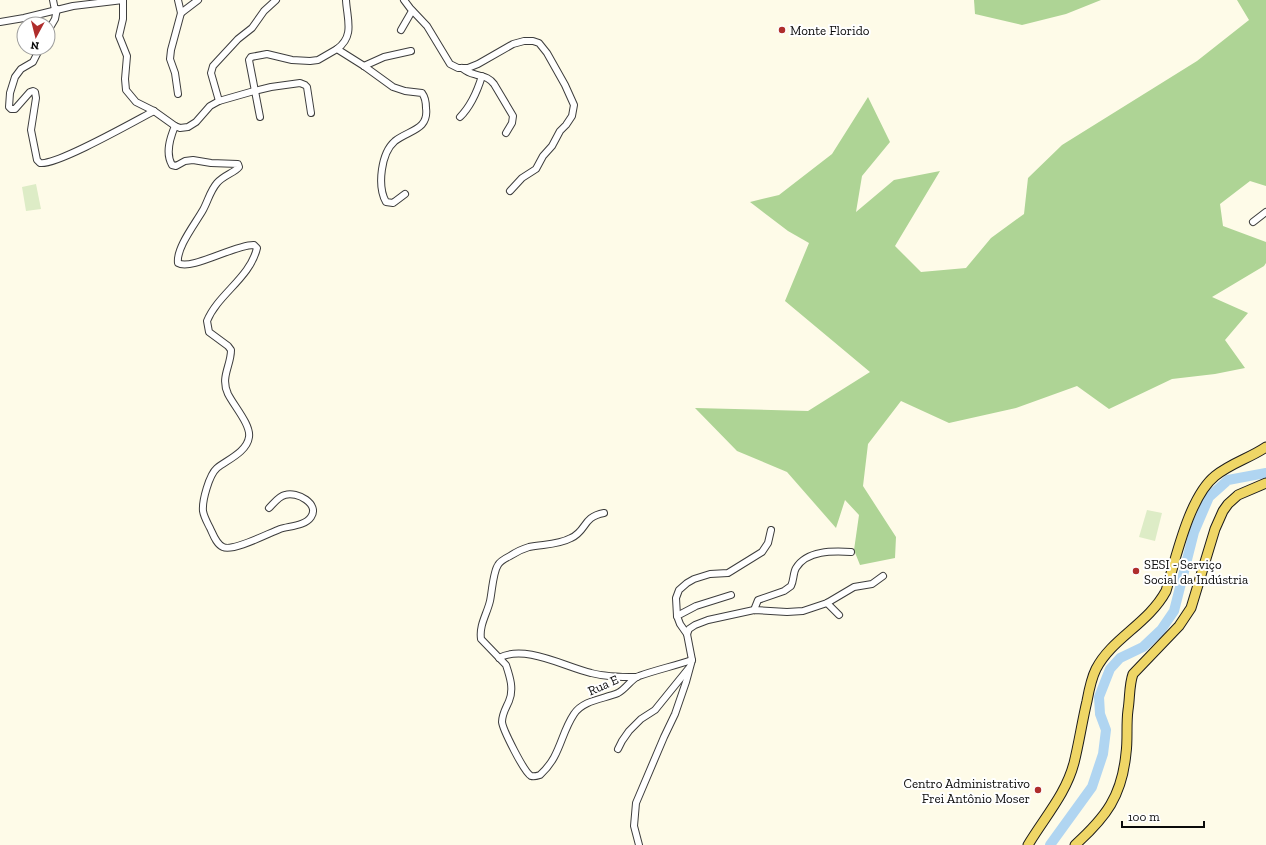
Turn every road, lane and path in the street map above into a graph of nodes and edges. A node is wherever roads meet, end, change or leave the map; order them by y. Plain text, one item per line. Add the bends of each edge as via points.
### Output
1 (53, 0) edge
2 (123, 0) edge
3 (178, 0) edge
4 (198, 0) edge
5 (276, 0) edge
6 (346, 0) edge
7 (404, 0) edge
8 (56, 9) junction
9 (412, 11) junction
10 (181, 13) junction
11 (55, 16) edge
12 (0, 22) edge
13 (401, 30) dead end
14 (337, 49) junction
15 (410, 51) dead end
16 (36, 56) edge
17 (364, 66) junction
18 (462, 68) junction
19 (482, 76) junction
20 (254, 91) junction
21 (178, 94) dead end
22 (219, 101) junction
23 (154, 111) junction
24 (311, 113) dead end
25 (260, 117) dead end
26 (460, 117) dead end
27 (175, 126) junction
28 (506, 133) dead end
29 (510, 191) dead end
30 (405, 194) dead end
31 (1266, 212) edge
32 (1254, 222) dead end
33 (1266, 447) edge
34 (1266, 483) edge
35 (269, 508) dead end
36 (604, 513) dead end
37 (770, 530) dead end
38 (851, 552) dead end
39 (883, 576) dead end
40 (731, 595) dead end
41 (827, 603) junction
42 (754, 610) junction
43 (838, 615) dead end
44 (677, 616) junction
45 (687, 634) junction
46 (500, 658) junction
47 (692, 663) junction
48 (637, 677) junction
49 (618, 749) dead end
50 (639, 845) edge
51 (1028, 845) edge
52 (1075, 845) edge

1 - 8 street
2 - 8 street
2 - 23 street via 123,19 119,36 127,56 125,87 136,102
3 - 10 street
4 - 10 street
5 - 22 street via 252,28 212,66 211,73
6 - 14 street via 350,24 348,35 344,44
7 - 9 street
8 - 11 street
8 - 12 street
9 - 13 street
9 - 18 street via 427,26 450,64
10 - 21 street via 170,56
14 - 17 street
14 - 20 street via 318,60 310,61 267,54 251,57 249,62
15 - 17 street via 384,57
16 - 23 street via 33,62 21,69 15,77 9,107 15,109 30,92 35,92 31,130 37,160 40,163 54,161 88,146
17 - 30 street via 393,87 422,93 424,97 424,122 394,142 386,155 383,167 381,183 386,201 393,203
18 - 19 street via 471,74
18 - 29 street via 478,64 513,44 535,41 552,61 574,105 570,119 542,156 536,169 522,178
19 - 26 street via 466,111
19 - 28 street via 491,80 513,116
20 - 22 street
20 - 24 street via 294,84 305,85
20 - 25 street
22 - 27 street via 210,106 192,125 186,128
23 - 27 street
27 - 35 street via 168,151 172,165 192,160 238,164 239,167 223,177 214,187 182,245 178,263 184,265 210,259 251,245 257,248 252,260 213,311 207,323 211,335 231,350 226,376 228,395 248,427 250,436 241,450 214,471 206,494 204,514 215,539 221,547 228,548 302,523 311,518 312,513 308,501 291,494 280,497
31 - 32 street
33 - 51 main road via 1232,464 1205,485 1186,525 1161,601 1105,655 1095,670 1074,764 1067,782
34 - 52 main road via 1238,495 1223,511 1191,608 1179,626 1133,674 1121,783 1112,805
36 - 46 street via 592,517 572,538 520,550 498,566 480,634 484,643
37 - 44 street via 768,543 762,552 728,573 702,576 683,586 676,598
38 - 42 street via 830,552 810,556 796,568 791,586 758,600
39 - 41 street via 872,584 849,589
40 - 44 street via 696,606
41 - 42 street via 798,612
41 - 43 street
42 - 45 street via 703,621 692,626
44 - 45 street
45 - 47 street
46 - 48 street via 505,655 526,654 592,674
46 - 48 street, Rua E via 506,665 511,685 511,694 502,716 503,725 520,762 526,771 534,776 540,775 556,756 574,713 588,704 619,692
47 - 48 street, Rua E
47 - 49 street via 655,710 629,731
47 - 50 street via 675,714 636,803 634,826

